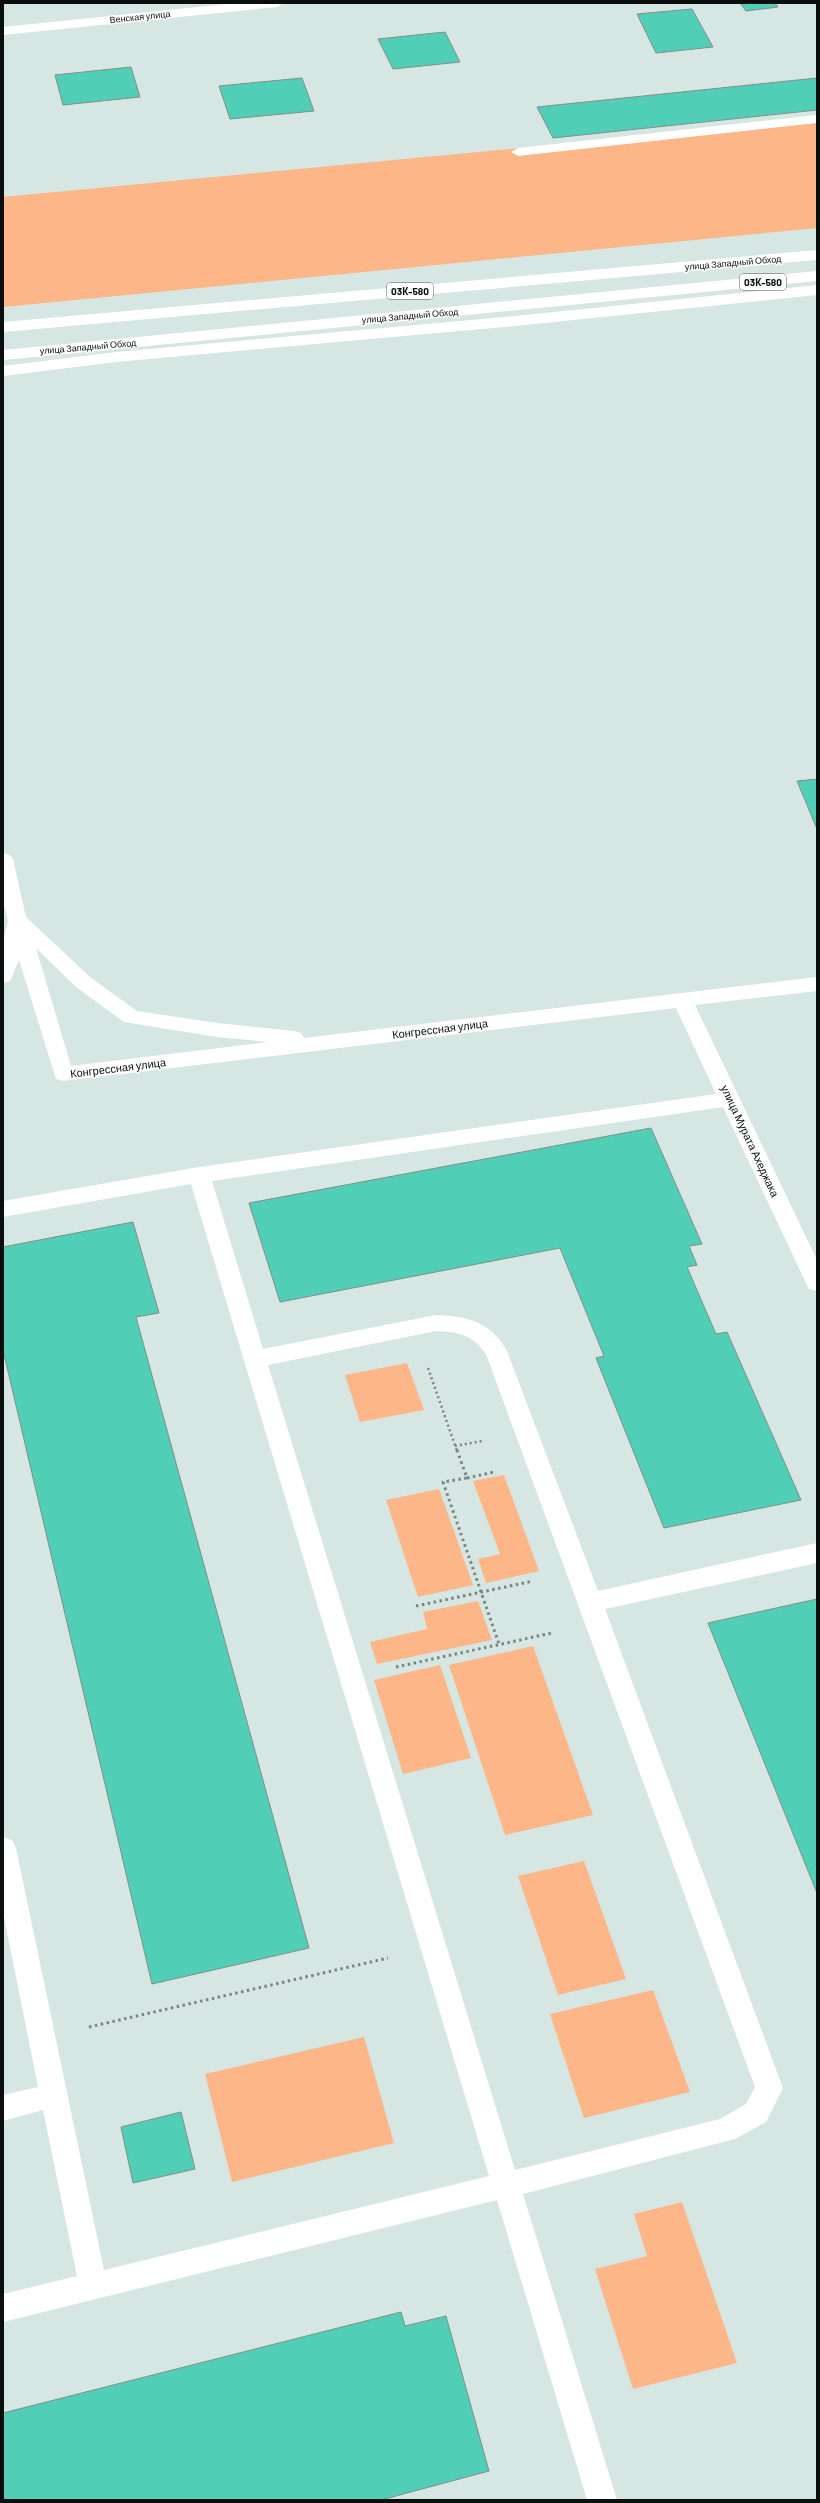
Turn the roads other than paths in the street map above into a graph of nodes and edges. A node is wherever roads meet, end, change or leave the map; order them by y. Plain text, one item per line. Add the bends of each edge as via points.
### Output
1 (277, 3) edge
2 (3, 31) edge
3 (817, 119) edge
4 (518, 152) dead end
5 (817, 255) edge
6 (817, 276) edge
7 (817, 290) edge
8 (3, 327) edge
9 (3, 355) edge
10 (3, 371) edge
11 (3, 859) edge
12 (17, 919) junction
13 (3, 976) edge
14 (817, 984) edge
15 (682, 1000) junction
16 (335, 1042) junction
17 (730, 1099) junction
18 (199, 1175) junction
19 (3, 1209) edge
20 (817, 1283) edge
21 (255, 1359) junction
22 (817, 1553) edge
23 (593, 1613) junction
24 (3, 1848) edge
25 (54, 2096) junction
26 (3, 2108) edge
27 (506, 2184) junction
28 (93, 2286) junction
29 (3, 2308) edge
30 (602, 2500) edge

1 - 2 main road, Венская улица
3 - 4 main road
5 - 8 main road, улица Западный Обход / 03К-580
6 - 9 main road, улица Западный Обход / 03К-580
7 - 10 main road via 515,321 116,357
11 - 12 main road
12 - 13 main road via 9,961
12 - 16 main road via 83,982 132,1017 217,1030
12 - 16 main road, Конгрессная улица via 63,1074
14 - 15 main road, Конгрессная улица
15 - 16 main road, Конгрессная улица
15 - 17 main road, улица Мурата Ахеджака
17 - 18 main road
17 - 20 main road, улица Мурата Ахеджака
18 - 19 main road
18 - 21 main road
21 - 23 main road via 436,1323 465,1324 487,1337 496,1352
21 - 27 main road
22 - 23 main road
23 - 27 main road via 769,2088 756,2113 725,2130
24 - 25 main road
25 - 26 main road
25 - 28 main road
27 - 28 main road
27 - 30 main road
28 - 29 main road

